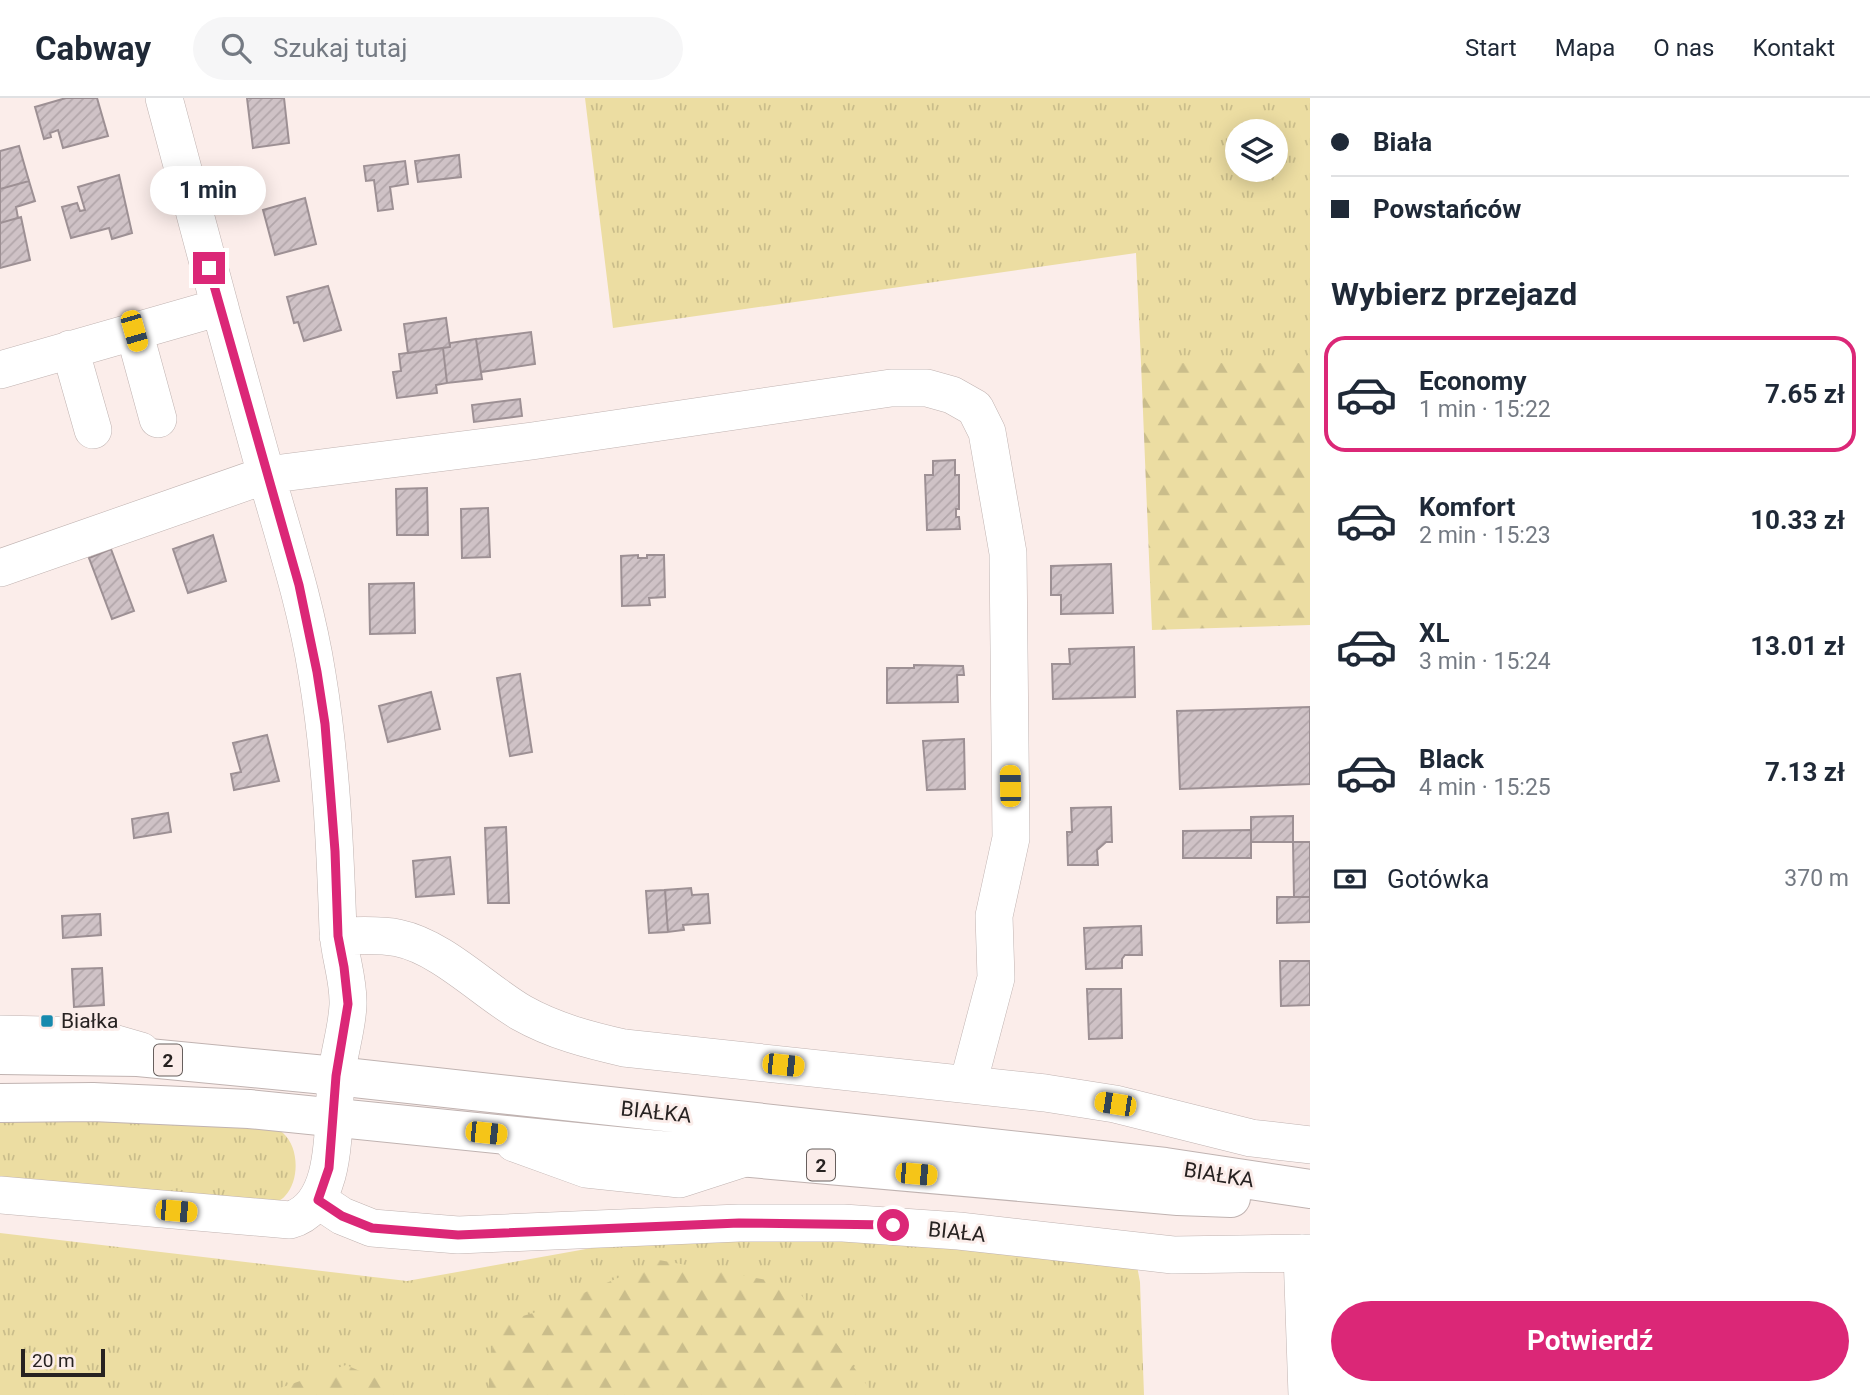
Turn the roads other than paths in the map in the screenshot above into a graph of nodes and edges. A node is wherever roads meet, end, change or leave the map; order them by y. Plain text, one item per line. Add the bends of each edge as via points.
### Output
1 (164, 98) edge
2 (220, 307) junction
3 (134, 331) junction
4 (70, 349) junction
5 (0, 370) edge
6 (159, 419) dead end
7 (93, 430) dead end
8 (266, 475) junction
9 (0, 568) edge
10 (338, 936) junction
11 (0, 1034) edge
12 (0, 1055) edge
13 (175, 1061) junction
14 (336, 1076) junction
15 (968, 1084) junction
16 (0, 1102) edge
17 (334, 1116) junction
18 (1310, 1145) edge
19 (1310, 1189) edge
20 (0, 1195) edge
21 (318, 1200) junction
22 (1310, 1200) edge
23 (1306, 1253) edge
24 (1307, 1395) edge

1 - 2 street
2 - 3 street
2 - 8 street
3 - 4 street
3 - 6 street
4 - 5 street
4 - 7 street
8 - 9 street
8 - 10 street via 299,585 317,672 331,789
8 - 15 street via 891,388 927,388 975,408 987,432 1008,553 1011,838 994,916 996,978
10 - 14 street via 327,1002 327,1042
10 - 15 street via 410,942 521,1012 589,1040 624,1048
11 - 13 street via 89,1035
12 - 13 highway, BIAŁKA / 2
13 - 14 highway, BIAŁKA / 2
14 - 17 street
14 - 19 highway, BIAŁKA / 2 via 1165,1167
15 - 18 street via 1115,1104 1251,1138
16 - 17 highway, BIAŁKA / 2 via 177,1105
17 - 21 street via 329,1168
17 - 22 highway, BIAŁKA / 2 via 1178,1196
20 - 21 street via 278,1220 298,1217
21 - 23 street, BIAŁA via 372,1228 458,1235 726,1223 843,1223 1173,1255
23 - 24 street

